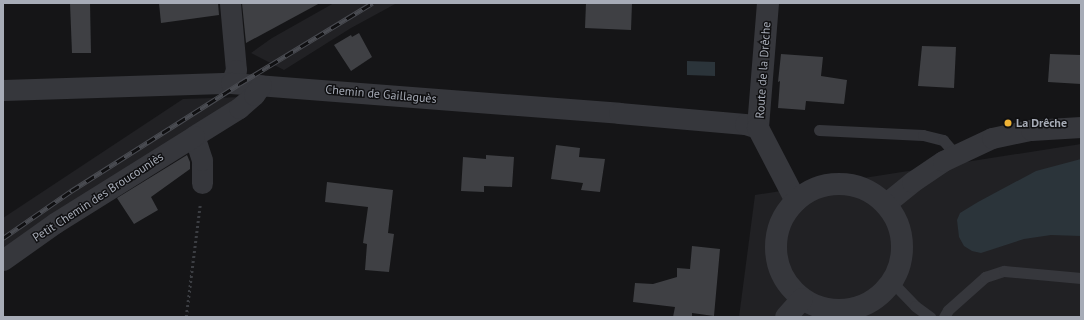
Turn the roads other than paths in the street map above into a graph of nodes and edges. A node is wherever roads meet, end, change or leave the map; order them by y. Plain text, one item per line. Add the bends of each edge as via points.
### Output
1 (230, 3) edge
2 (768, 3) edge
3 (231, 83) junction
4 (261, 85) junction
5 (3, 90) edge
6 (1081, 127) edge
7 (758, 128) junction
8 (818, 130) dead end
9 (194, 136) junction
10 (956, 155) junction
11 (202, 183) road end
12 (796, 201) junction
13 (885, 204) junction
14 (3, 260) edge
15 (1081, 278) edge
16 (892, 282) junction
17 (802, 299) junction
18 (786, 317) edge
19 (930, 317) edge
20 (944, 317) edge

1 - 3 street via 236,70
2 - 7 street, Route de la Drêche
3 - 4 street, Chemin de Gaillaguès
3 - 5 street, Chemin de Gaillaguès
4 - 7 street, Chemin de Gaillaguès via 619,113 745,124
4 - 9 street, Petit Chemin des Broucouniès via 239,108
6 - 10 street via 1031,130 992,138
7 - 12 street, Route de la Drêche
8 - 10 lane via 923,135 943,140
9 - 11 street via 202,160
9 - 14 street, Petit Chemin des Broucouniès via 55,223
10 - 13 street via 918,178
12 - 13 street via 817,188 841,184 865,190
12 - 17 street via 787,210 777,233 776,258 785,281
13 - 16 street via 898,224 902,248 898,271
15 - 20 lane via 1004,271 985,277 948,310
16 - 17 street via 875,300 851,310 825,309 813,306
16 - 19 lane via 915,306
17 - 18 street

